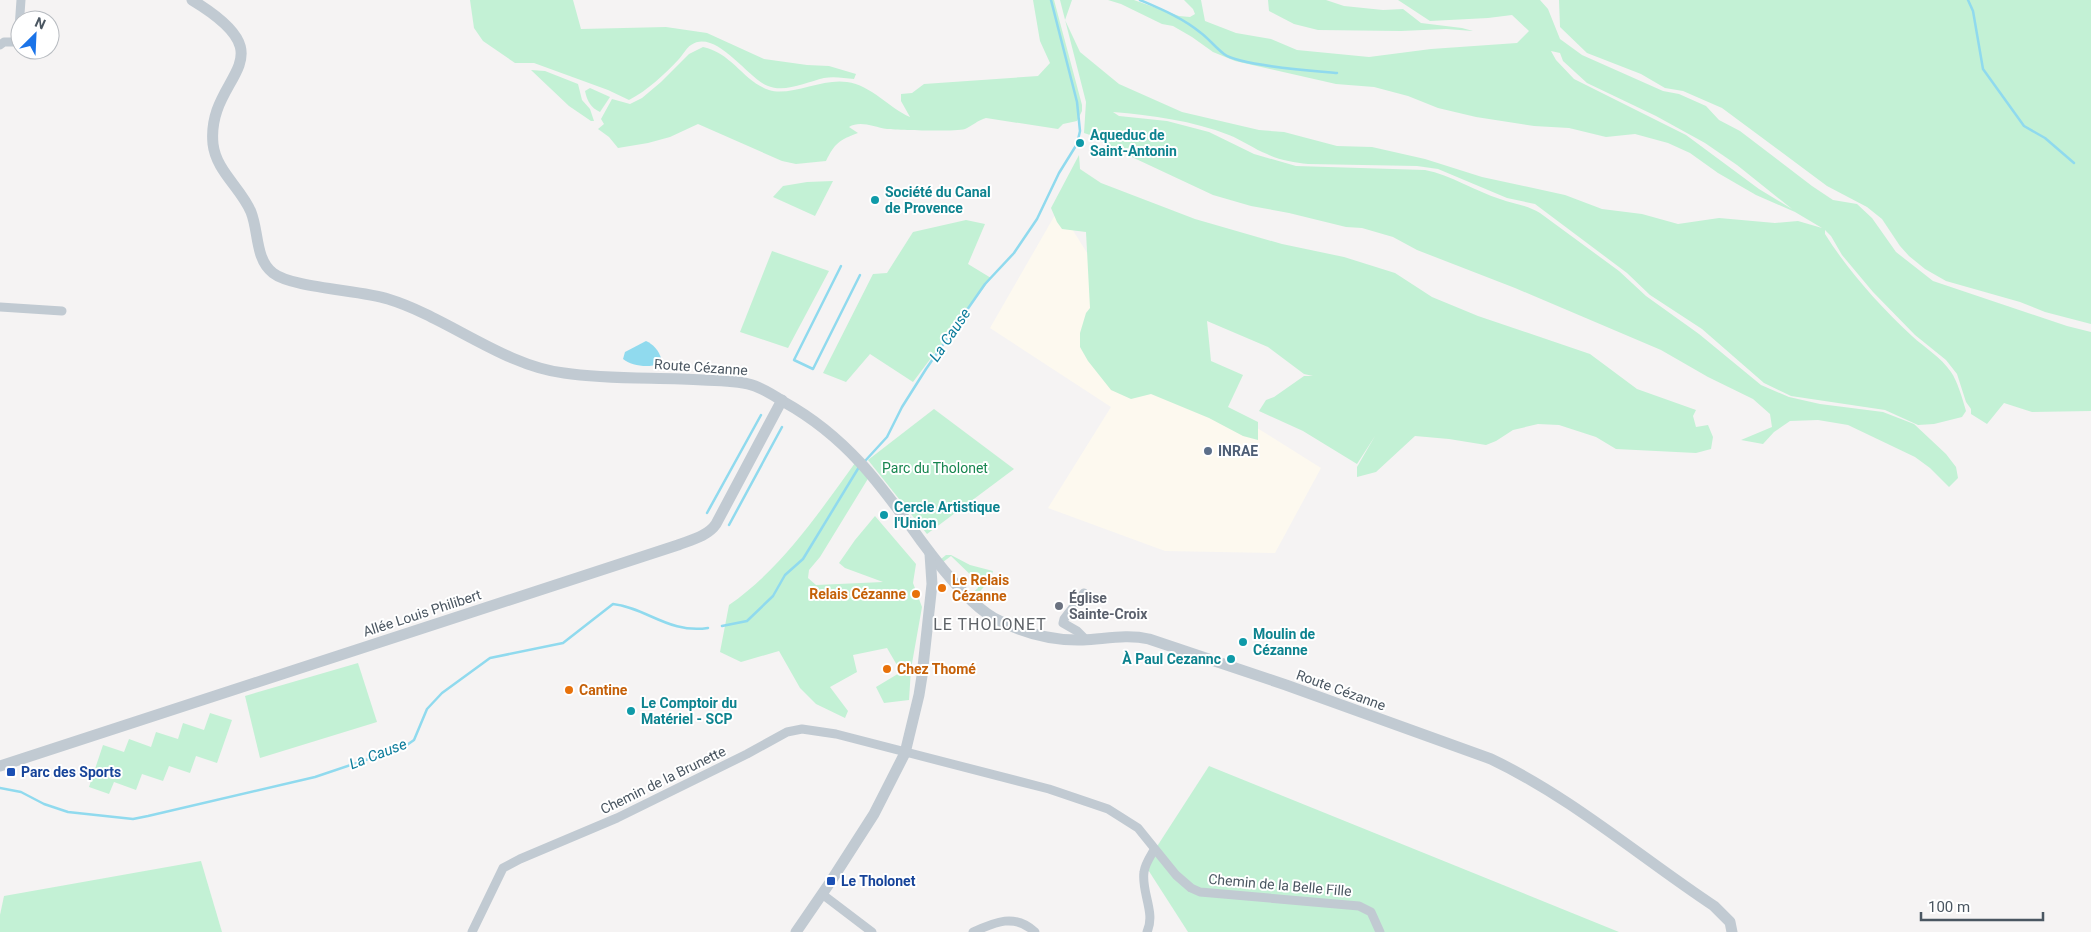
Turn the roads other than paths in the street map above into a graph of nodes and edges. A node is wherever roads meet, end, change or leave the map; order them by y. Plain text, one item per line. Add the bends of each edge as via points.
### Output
1 (21, 0) edge
2 (192, 0) edge
3 (0, 45) edge
4 (0, 307) edge
5 (62, 311) dead end
6 (782, 400) junction
7 (930, 554) junction
8 (1084, 593) dead end
9 (1086, 640) junction
10 (905, 753) junction
11 (0, 766) edge
12 (1154, 850) junction
13 (822, 894) junction
14 (472, 932) edge
15 (796, 932) edge
16 (872, 932) edge
17 (973, 932) edge
18 (1035, 932) edge
19 (1147, 932) edge
20 (1380, 932) edge
21 (1732, 932) edge

1 - 3 street via 18,42
2 - 6 street, Route Cézanne via 226,22 241,49 238,70 217,112 212,139 219,165 252,214 262,258 273,274 292,282 390,299 552,372 742,382
4 - 5 street
6 - 7 street, Route Cézanne via 817,421 860,462
6 - 11 street, Allée Louis Philibert via 716,524 699,537
7 - 9 street, Route Cézanne via 976,604 994,618 1048,639
7 - 10 street via 932,584 920,686
8 - 9 street via 1063,623
9 - 21 street, Route Cézanne via 1149,639 1491,759 1552,793 1714,906 1730,922
10 - 12 street, Chemin de la Belle Fille via 1098,804 1131,822
10 - 13 street via 882,800
10 - 14 street, Chemin de la Brunette via 836,734 802,729 787,732 617,818 503,868
12 - 19 street via 1144,872 1151,922
12 - 20 street, Chemin de la Belle Fille via 1176,875 1200,892 1359,906 1371,912
13 - 15 street
13 - 16 street
17 - 18 street via 1004,920 1020,922

